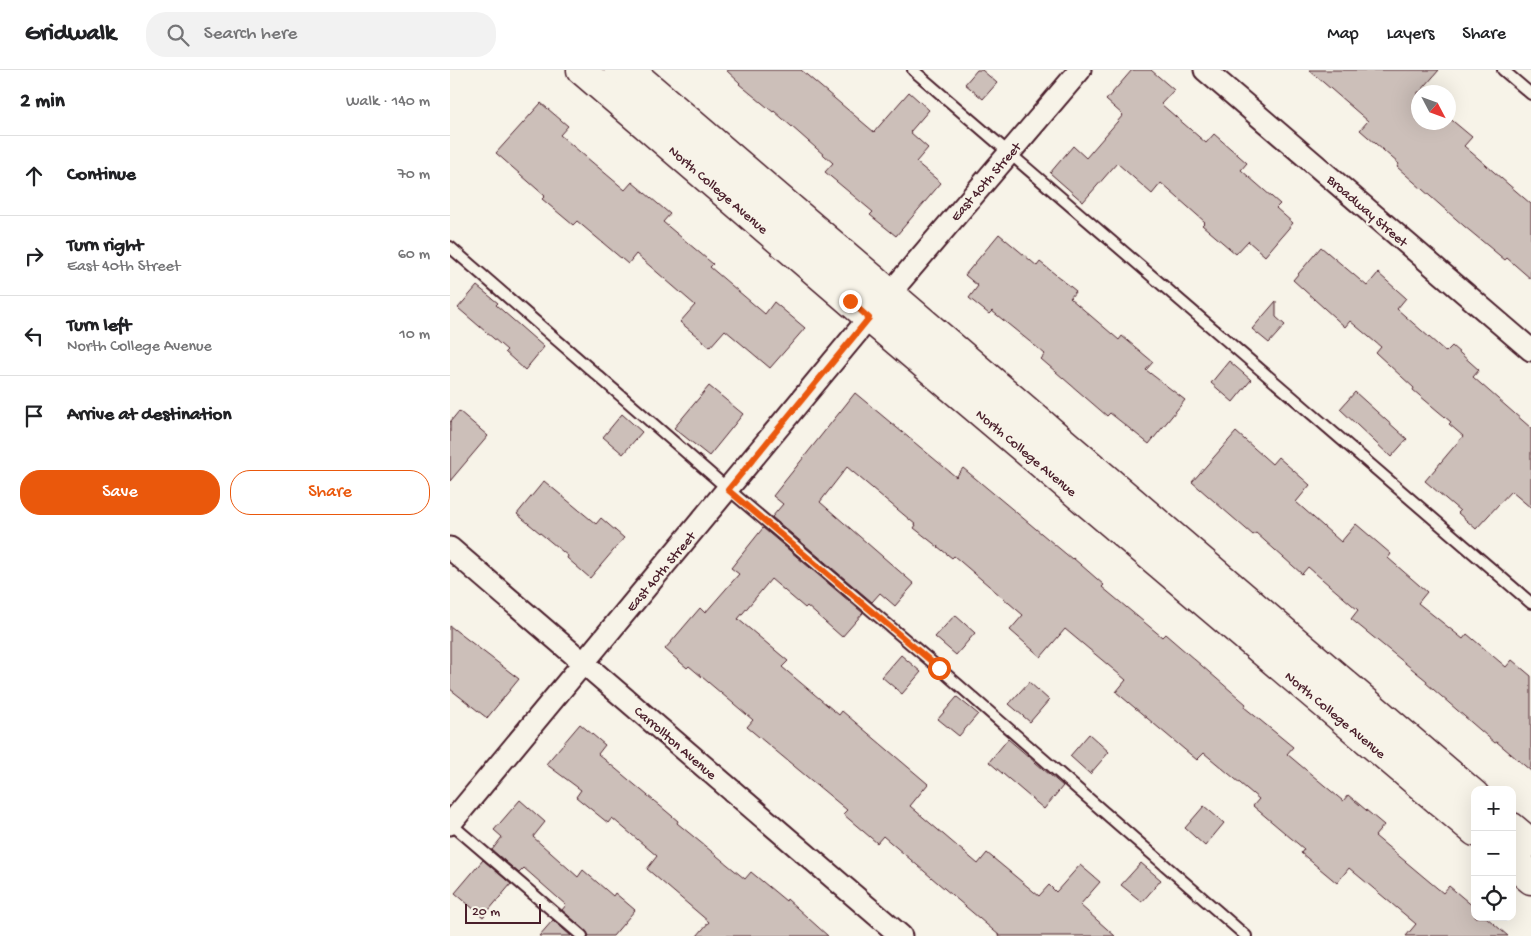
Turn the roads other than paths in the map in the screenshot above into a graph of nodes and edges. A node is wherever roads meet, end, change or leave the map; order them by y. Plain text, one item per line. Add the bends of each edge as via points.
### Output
1 (581, 70) edge
2 (609, 70) edge
3 (630, 70) edge
4 (913, 70) edge
5 (1080, 70) edge
6 (1205, 70) edge
7 (1503, 70) edge
8 (1531, 94) edge
9 (1010, 152) junction
10 (450, 247) edge
11 (890, 293) junction
12 (869, 318) junction
13 (1531, 350) edge
14 (728, 490) junction
15 (450, 548) edge
16 (1531, 603) edge
17 (584, 663) junction
18 (1471, 792) edge
19 (1471, 811) edge
20 (450, 823) edge
21 (1516, 830) edge
22 (1474, 831) edge
23 (1531, 843) edge
24 (1516, 849) edge
25 (1531, 862) edge
26 (1516, 867) edge
27 (1531, 880) edge
28 (582, 936) edge
29 (901, 936) edge
30 (1246, 936) edge

1 - 12 main road, North College Avenue
2 - 19 lane, North College Avenue
3 - 11 main road, North College Avenue
4 - 9 lane
5 - 9 street, East 40th Street
6 - 13 street, Broadway Street
7 - 8 lane
9 - 11 street, East 40th Street
9 - 16 lane
10 - 14 lane
11 - 18 main road, North College Avenue
12 - 14 street, East 40th Street
12 - 22 main road, North College Avenue
14 - 17 street, East 40th Street
14 - 30 lane via 939,668
15 - 17 street, Carrollton Avenue
17 - 20 street, East 40th Street
17 - 29 street, Carrollton Avenue
20 - 28 lane
21 - 23 main road
24 - 25 lane
26 - 27 main road

